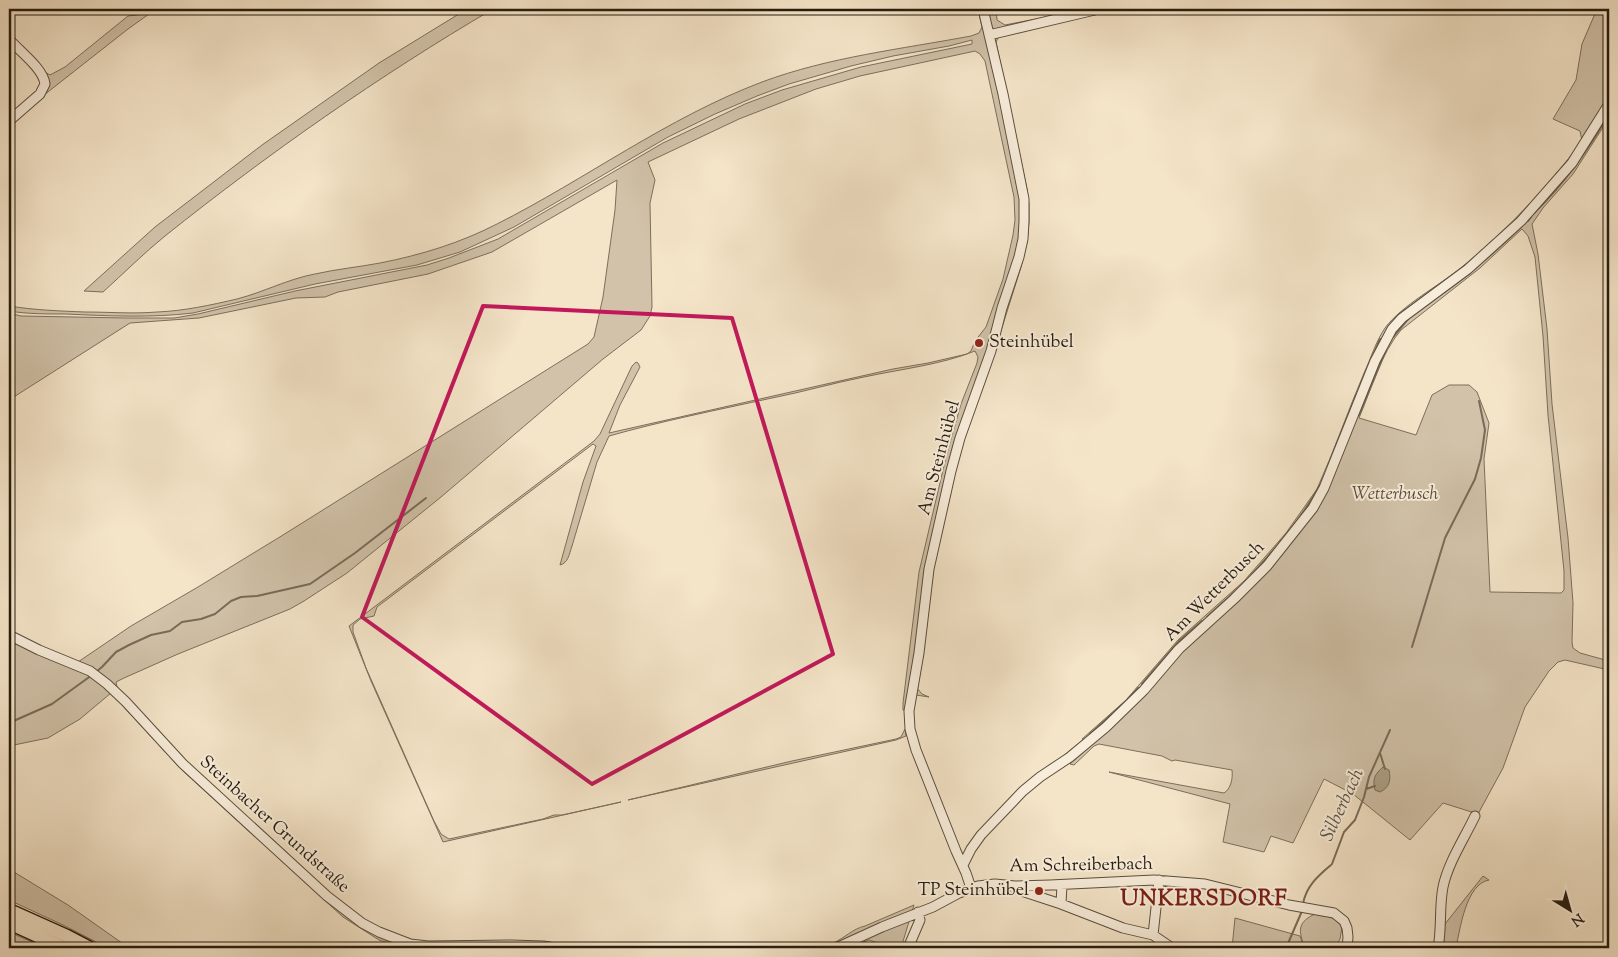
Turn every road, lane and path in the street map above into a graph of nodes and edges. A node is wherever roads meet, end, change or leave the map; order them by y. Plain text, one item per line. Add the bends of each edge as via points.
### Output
1 (982, 9) edge
2 (1099, 9) edge
3 (989, 34) junction
4 (9, 39) edge
5 (1609, 104) edge
6 (9, 121) edge
7 (9, 635) edge
8 (1475, 816) dead end
9 (963, 865) junction
10 (1159, 880) junction
11 (1062, 885) junction
12 (1015, 886) junction
13 (971, 888) junction
14 (1062, 904) junction
15 (9, 910) edge
16 (914, 913) junction
17 (9, 923) edge
18 (1153, 935) junction
19 (64, 948) edge
20 (90, 948) edge
21 (555, 948) edge
22 (836, 948) edge
23 (908, 948) edge
24 (1172, 948) edge
25 (1347, 948) edge
26 (1438, 948) edge

1 - 3 street, Am Steinhübel
2 - 3 street
3 - 9 street, Am Steinhübel via 1024,199 1022,239 991,351 951,471 929,569 910,711 910,729 916,750
4 - 6 street via 41,72 45,84 40,94
5 - 9 street, Am Wetterbusch via 1588,140 1521,221 1468,269 1392,329 1324,488 1304,520 1267,566 1179,649 1106,727 1023,791 981,835
7 - 21 street, Steinbacher Grundstraße via 94,673 197,777 362,923 410,944
8 - 26 street via 1446,874
9 - 13 street, Am Steinhübel
10 - 11 street, Am Schreiberbach
10 - 18 street
10 - 25 street, Am Schreiberbach via 1205,884 1338,914 1348,928
11 - 12 street, Am Schreiberbach
11 - 14 street
12 - 13 street, Am Schreiberbach via 995,884
12 - 14 street
13 - 16 street, Am Schreiberbach
14 - 18 street via 1123,928
15 - 20 highway
16 - 22 street, Am Schreiberbach
16 - 23 street via 920,920
17 - 19 highway
18 - 24 street

